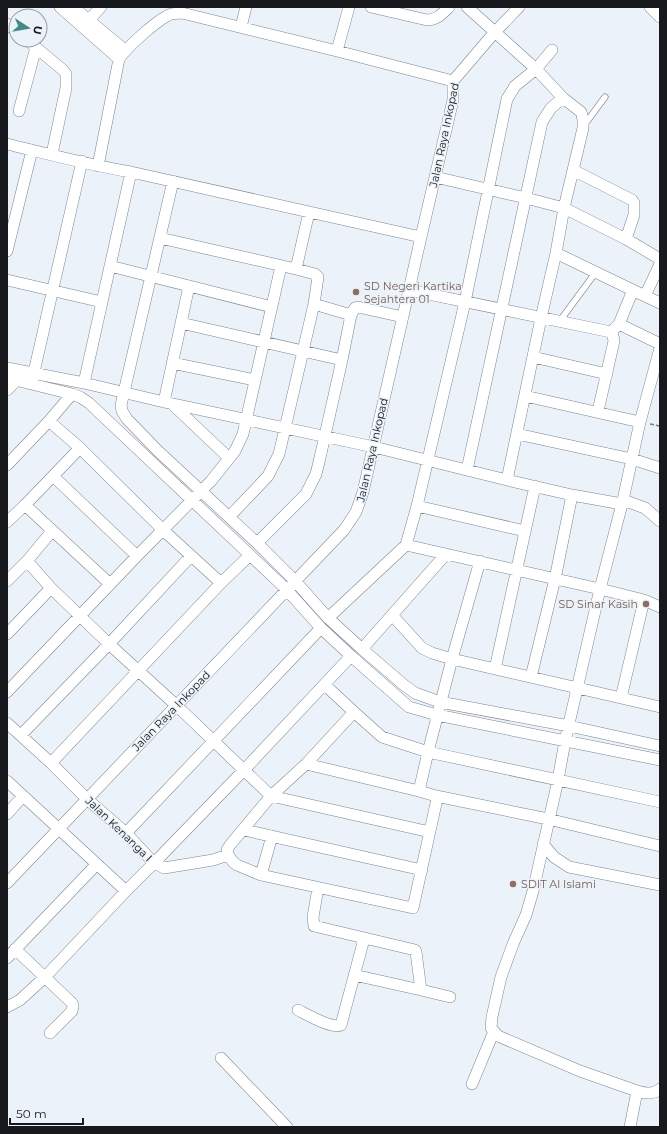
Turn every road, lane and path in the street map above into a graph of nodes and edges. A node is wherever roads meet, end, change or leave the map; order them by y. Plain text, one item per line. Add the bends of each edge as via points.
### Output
1 (60, 7) edge
2 (72, 7) edge
3 (102, 7) edge
4 (246, 7) edge
5 (349, 7) edge
6 (371, 7) edge
7 (449, 7) edge
8 (467, 7) edge
9 (519, 7) edge
10 (650, 7) edge
11 (660, 17) edge
12 (88, 21) junction
13 (241, 27) junction
14 (494, 33) junction
15 (31, 48) edge
16 (37, 48) edge
17 (552, 50) dead end
18 (337, 51) junction
19 (122, 55) junction
20 (536, 69) junction
21 (453, 81) junction
22 (605, 97) dead end
23 (564, 98) junction
24 (19, 111) dead end
25 (584, 125) junction
26 (7, 144) edge
27 (32, 150) junction
28 (52, 154) junction
29 (82, 161) junction
30 (98, 166) junction
31 (574, 170) junction
32 (131, 172) junction
33 (435, 177) junction
34 (173, 182) junction
35 (488, 189) junction
36 (526, 198) junction
37 (564, 208) junction
38 (309, 212) junction
39 (421, 236) junction
40 (160, 238) junction
41 (626, 239) junction
42 (8, 244) edge
43 (556, 253) junction
44 (660, 259) edge
45 (660, 264) edge
46 (110, 266) junction
47 (281, 266) junction
48 (296, 269) junction
49 (596, 272) junction
50 (150, 277) junction
51 (7, 280) edge
52 (189, 286) junction
53 (409, 290) junction
54 (633, 290) junction
55 (52, 291) junction
56 (645, 296) junction
57 (102, 302) junction
58 (465, 302) junction
59 (660, 303) edge
60 (314, 304) junction
61 (272, 307) junction
62 (501, 310) junction
63 (351, 315) junction
64 (403, 317) junction
65 (541, 318) junction
66 (559, 322) junction
67 (181, 323) junction
68 (619, 324) junction
69 (611, 332) junction
70 (264, 343) junction
71 (660, 344) edge
72 (660, 348) edge
73 (303, 351) junction
74 (533, 357) junction
75 (342, 360) junction
76 (172, 363) junction
77 (7, 368) edge
78 (607, 374) junction
79 (12, 379) edge
80 (32, 379) junction
81 (255, 380) junction
82 (84, 383) junction
83 (7, 390) edge
84 (124, 392) junction
85 (72, 394) junction
86 (525, 396) junction
87 (168, 403) junction
88 (598, 411) junction
89 (245, 420) junction
90 (49, 421) junction
91 (640, 422) junction
92 (284, 429) junction
93 (517, 434) junction
94 (324, 437) junction
95 (374, 447) junction
96 (80, 448) junction
97 (229, 458) junction
98 (632, 459) junction
99 (427, 460) junction
100 (7, 465) edge
101 (660, 468) edge
102 (467, 470) junction
103 (53, 476) junction
104 (506, 480) junction
105 (536, 486) junction
106 (201, 491) junction
107 (572, 495) junction
108 (192, 499) junction
109 (623, 502) junction
110 (25, 505) junction
111 (417, 506) junction
112 (229, 517) junction
113 (660, 521) edge
114 (7, 522) edge
115 (163, 530) junction
116 (52, 531) junction
117 (525, 531) junction
118 (257, 543) junction
119 (406, 545) junction
120 (446, 554) junction
121 (250, 555) junction
122 (137, 556) junction
123 (191, 556) junction
124 (27, 561) junction
125 (480, 561) junction
126 (517, 570) junction
127 (555, 579) junction
128 (7, 581) edge
129 (294, 581) junction
130 (221, 583) junction
131 (110, 584) junction
132 (51, 588) junction
133 (286, 589) junction
134 (600, 589) junction
135 (644, 600) junction
136 (660, 607) edge
137 (392, 615) junction
138 (80, 616) junction
139 (328, 618) junction
140 (321, 628) junction
141 (7, 634) edge
142 (109, 644) junction
143 (362, 649) junction
144 (351, 656) junction
145 (452, 659) junction
146 (495, 669) junction
147 (138, 671) junction
148 (531, 677) junction
149 (325, 684) junction
150 (577, 688) junction
151 (7, 692) edge
152 (621, 698) junction
153 (440, 702) junction
154 (177, 706) junction
155 (660, 707) edge
156 (354, 712) junction
157 (437, 715) junction
158 (7, 723) edge
159 (569, 726) junction
160 (21, 735) junction
161 (214, 741) junction
162 (565, 741) junction
163 (660, 746) edge
164 (428, 752) junction
165 (660, 760) edge
166 (51, 763) junction
167 (306, 764) junction
168 (244, 770) junction
169 (558, 780) junction
170 (7, 781) edge
171 (419, 791) junction
172 (23, 796) junction
173 (271, 796) junction
174 (436, 796) junction
175 (87, 798) junction
176 (660, 802) edge
177 (7, 814) edge
178 (548, 819) junction
179 (58, 829) junction
180 (244, 830) junction
181 (430, 832) junction
182 (126, 833) junction
183 (272, 836) junction
184 (543, 844) junction
185 (660, 846) edge
186 (228, 855) junction
187 (154, 863) junction
188 (96, 865) junction
189 (422, 870) junction
190 (262, 875) junction
191 (7, 883) edge
192 (660, 885) edge
193 (318, 888) junction
194 (126, 891) junction
195 (364, 939) junction
196 (15, 949) junction
197 (7, 958) edge
198 (354, 975) junction
199 (45, 977) junction
200 (421, 990) junction
201 (450, 996) dead end
202 (7, 1007) edge
203 (298, 1010) dead end
204 (494, 1031) junction
205 (50, 1033) dead end
206 (221, 1058) dead end
207 (472, 1084) dead end
208 (660, 1089) edge
209 (637, 1091) junction
210 (287, 1127) edge
211 (630, 1127) edge

1 - 19 street
2 - 12 street
3 - 12 street
4 - 13 street
5 - 18 street
6 - 7 street via 427,20 438,18
8 - 14 street
9 - 14 street, Jalan Raya Inkopad
10 - 11 street
12 - 19 street
13 - 18 street
13 - 19 street via 174,13 162,19
14 - 20 street
14 - 21 street, Jalan Raya Inkopad
15 - 24 street
16 - 28 street via 66,74 66,88
17 - 20 street
18 - 21 street
19 - 30 street
20 - 23 street
20 - 35 street via 515,86 506,99
21 - 33 street, Jalan Raya Inkopad via 453,100
22 - 25 lane
23 - 25 street via 581,112
23 - 36 street via 551,108 542,122
25 - 31 street
26 - 27 street
27 - 28 street
27 - 42 street
28 - 29 street
29 - 30 street
29 - 55 street
30 - 32 street
31 - 37 street
31 - 41 street via 632,200 634,215
32 - 34 street
32 - 46 street
33 - 35 street
33 - 39 street, Jalan Raya Inkopad
34 - 38 street
34 - 40 street
35 - 36 street
35 - 58 street
36 - 37 street
36 - 62 street
37 - 41 street
37 - 43 street
38 - 39 street
38 - 48 street
39 - 53 street, Jalan Raya Inkopad
40 - 47 street
40 - 50 street
41 - 44 street
43 - 49 street
43 - 65 street
45 - 56 street
46 - 50 street
46 - 57 street
47 - 48 street
47 - 61 street
48 - 60 street via 318,277
49 - 54 street
49 - 66 lane
50 - 52 street
50 - 84 street
51 - 55 street
52 - 61 street
52 - 67 street
53 - 58 street
53 - 64 street, Jalan Raya Inkopad
54 - 56 street
54 - 68 street
55 - 57 street
55 - 80 street
56 - 59 street
57 - 82 street
58 - 62 street
58 - 99 street
60 - 63 street
60 - 73 street
61 - 70 street
62 - 65 street
62 - 102 street
63 - 64 street via 354,308 358,307
63 - 75 street
64 - 95 street, Jalan Raya Inkopad
65 - 66 street
65 - 74 street
66 - 69 street
67 - 70 street
67 - 76 street
68 - 69 street
68 - 71 street
69 - 78 street via 614,341
70 - 73 street
70 - 81 street
72 - 91 street
73 - 75 street
73 - 92 street
74 - 78 street
74 - 86 street
75 - 94 street
76 - 81 street
76 - 87 street
77 - 80 street
78 - 88 street
79 - 80 street
79 - 83 street
80 - 82 street
80 - 85 street
81 - 89 street
82 - 84 street
84 - 87 street
84 - 106 street via 121,405 127,419
85 - 90 street
85 - 108 street via 89,403
86 - 88 street
86 - 93 street
87 - 89 street
87 - 97 street
88 - 91 street
89 - 92 street
89 - 97 street via 240,443
90 - 96 street
90 - 100 street
91 - 98 street
92 - 94 street
92 - 112 street via 279,454 268,476
93 - 98 street
93 - 104 street
94 - 95 street
94 - 118 street via 316,474 306,494
95 - 99 street
95 - 129 street, Jalan Raya Inkopad via 356,512 344,530
96 - 103 street
96 - 115 street
97 - 106 street
98 - 101 street
98 - 109 street
99 - 102 street
99 - 111 street
102 - 104 street
103 - 110 street
103 - 122 street
104 - 105 street
105 - 107 street
105 - 117 street
106 - 108 street
106 - 112 street
107 - 109 street
107 - 127 street
108 - 115 street
108 - 121 street
109 - 113 street via 645,508
109 - 134 street
110 - 114 street
110 - 116 street
111 - 117 street
111 - 119 street
112 - 118 street
115 - 122 street
115 - 123 street
116 - 124 street
116 - 131 street
117 - 126 street
118 - 129 street
119 - 120 street
119 - 139 street
120 - 125 street
120 - 137 street
121 - 130 street
121 - 133 street
122 - 131 street
123 - 130 street
123 - 142 street
124 - 128 street
124 - 132 street
125 - 126 street
125 - 145 street
126 - 127 street
126 - 146 street
127 - 134 street
127 - 148 street
129 - 133 street, Jalan Raya Inkopad
129 - 139 street
130 - 147 street
131 - 138 street
132 - 138 street
132 - 141 street
133 - 140 street
133 - 154 street, Jalan Raya Inkopad
134 - 135 street
134 - 150 street
135 - 136 street
135 - 152 street
137 - 143 street
137 - 145 street via 422,648
138 - 142 street
138 - 151 street
139 - 143 street
140 - 144 street
140 - 161 street
142 - 147 street
142 - 160 street
143 - 153 street via 404,685
144 - 149 street, Jalan Kenanga I
144 - 157 street via 409,707
145 - 146 street
145 - 153 street
146 - 148 street
147 - 154 street
147 - 166 street
148 - 150 street
149 - 156 street
149 - 168 street, Jalan Kenanga I
150 - 152 street
150 - 159 street
152 - 155 street
153 - 157 street
153 - 159 street
154 - 161 street
154 - 175 street, Jalan Raya Inkopad
156 - 164 street via 382,737
156 - 167 street
157 - 162 street
157 - 164 street
158 - 160 street, Jalan Kenanga I
159 - 162 street
159 - 163 street
160 - 166 street, Jalan Kenanga I
161 - 168 street
161 - 182 street
162 - 165 street
162 - 169 street
164 - 169 street
164 - 171 street
166 - 175 street, Jalan Kenanga I
167 - 171 street
167 - 173 street
168 - 173 street
168 - 187 street, Jalan Kenanga I
169 - 176 street
169 - 178 street
170 - 172 street
171 - 174 street
172 - 177 street
172 - 179 street
173 - 180 street
173 - 181 street
174 - 178 street
174 - 181 street
175 - 179 street, Jalan Raya Inkopad
175 - 182 street, Jalan Kenanga I
178 - 184 street
178 - 185 street
179 - 188 street
179 - 191 street, Jalan Raya Inkopad
180 - 183 street
180 - 186 street via 230,845
181 - 189 street
182 - 187 street, Jalan Kenanga I
183 - 189 street
183 - 190 street
184 - 192 street via 554,857 569,867
184 - 204 street via 530,904 497,992 491,1028
186 - 187 street via 164,868
186 - 190 street via 237,865
187 - 194 street
188 - 194 street
188 - 196 street
189 - 193 street via 413,908
190 - 193 street
193 - 195 street via 313,916 314,926
194 - 199 street
195 - 198 street
195 - 200 street via 415,950
196 - 197 street
196 - 199 street
198 - 200 street
198 - 203 street via 339,1026 330,1025
199 - 202 street via 20,1000
199 - 205 street via 73,1006 72,1012
200 - 201 street
204 - 207 street
204 - 209 street via 498,1036 574,1068
206 - 210 street
208 - 209 street via 649,1093
209 - 211 street

